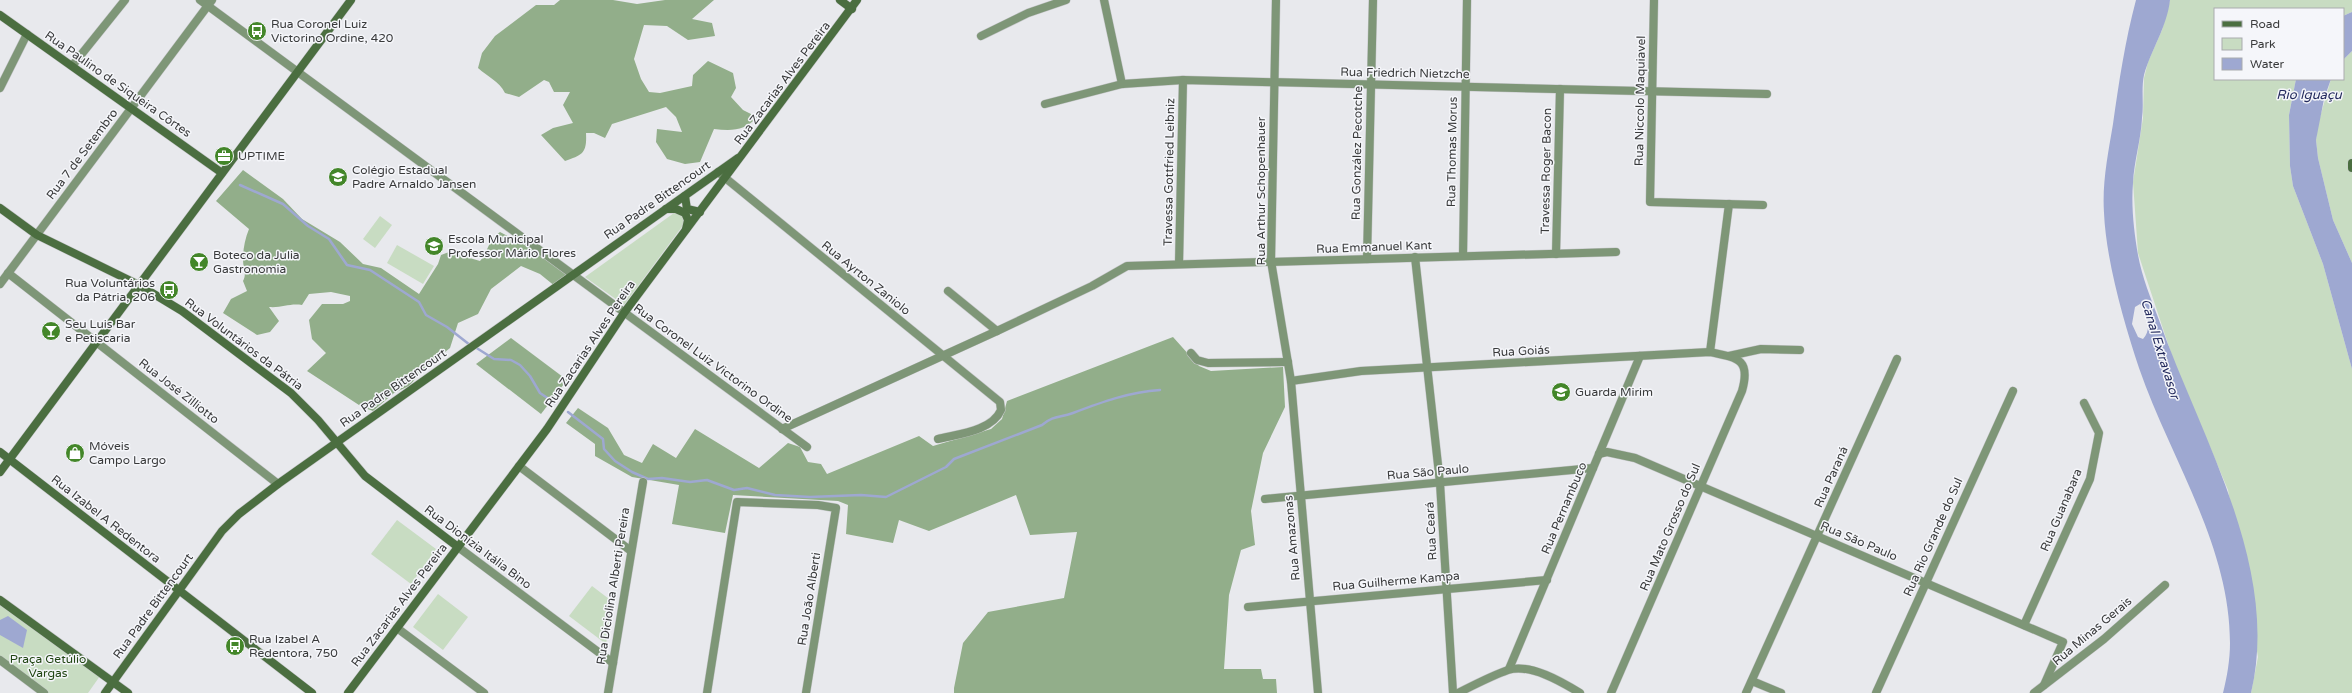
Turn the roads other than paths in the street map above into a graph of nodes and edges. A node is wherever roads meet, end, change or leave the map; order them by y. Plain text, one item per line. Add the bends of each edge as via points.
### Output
1 (125, 0) edge
2 (200, 0) edge
3 (351, 0) edge
4 (840, 0) edge
5 (857, 0) edge
6 (864, 0) edge
7 (1066, 0) edge
8 (1104, 0) edge
9 (1276, 0) edge
10 (1373, 0) edge
11 (1467, 0) edge
12 (1654, 0) edge
13 (210, 3) edge
14 (852, 9) junction
15 (0, 15) edge
16 (27, 34) junction
17 (981, 36) dead end
18 (72, 66) junction
19 (297, 72) junction
20 (1182, 80) junction
21 (1274, 82) junction
22 (1122, 84) junction
23 (1371, 85) junction
24 (1466, 87) junction
25 (0, 88) edge
26 (1560, 89) junction
27 (1652, 91) junction
28 (1767, 94) dead end
29 (1045, 104) dead end
30 (131, 108) junction
31 (745, 153) junction
32 (2352, 163) edge
33 (2352, 168) edge
34 (718, 172) junction
35 (222, 173) junction
36 (725, 179) junction
37 (685, 196) junction
38 (1729, 204) junction
39 (1763, 205) dead end
40 (0, 208) edge
41 (666, 209) junction
42 (700, 212) junction
43 (685, 232) junction
44 (37, 235) junction
45 (1616, 252) dead end
46 (1556, 254) junction
47 (1463, 256) junction
48 (1415, 258) junction
49 (1367, 259) junction
50 (1271, 262) junction
51 (1179, 264) junction
52 (8, 273) junction
53 (573, 275) junction
54 (0, 284) edge
55 (139, 285) junction
56 (948, 291) dead end
57 (624, 312) junction
58 (997, 331) junction
59 (97, 342) junction
60 (1800, 350) dead end
61 (1710, 352) junction
62 (1191, 353) dead end
63 (942, 356) junction
64 (1640, 356) junction
65 (1728, 356) junction
66 (1897, 359) dead end
67 (1288, 362) junction
68 (1427, 367) junction
69 (1746, 370) joint
70 (1291, 381) junction
71 (2013, 391) dead end
72 (2084, 403) dead end
73 (782, 429) junction
74 (938, 439) dead end
75 (337, 443) junction
76 (807, 447) dead end
77 (0, 452) edge
78 (1600, 454) junction
79 (9, 459) junction
80 (519, 466) junction
81 (1593, 468) junction
82 (0, 472) edge
83 (643, 482) dead end
84 (1440, 483) junction
85 (278, 484) junction
86 (1701, 486) junction
87 (1301, 496) junction
88 (1265, 499) dead end
89 (1817, 536) junction
90 (458, 547) junction
91 (631, 551) junction
92 (1547, 580) junction
93 (1925, 583) junction
94 (2165, 585) dead end
95 (1446, 589) junction
96 (179, 590) junction
97 (0, 600) edge
98 (1310, 601) junction
99 (1248, 607) dead end
100 (2024, 625) junction
101 (397, 628) junction
102 (0, 660) edge
103 (612, 663) junction
104 (1509, 669) junction
105 (1752, 681) junction
106 (112, 682) junction
107 (2044, 685) junction
108 (44, 693) edge
109 (105, 693) edge
110 (128, 693) edge
111 (312, 693) edge
112 (348, 693) edge
113 (484, 693) edge
114 (608, 693) edge
115 (707, 693) edge
116 (806, 693) edge
117 (1318, 693) edge
118 (1453, 693) edge
119 (1458, 693) edge
120 (1580, 693) edge
121 (1611, 693) edge
122 (1746, 693) edge
123 (1781, 693) edge
124 (1876, 693) edge
125 (2034, 693) edge

1 - 18 street
2 - 13 street, Rua Coronel Luiz Victorino Ordine
3 - 19 main road
4 - 14 main road
5 - 14 main road, Rua Zacarias Alves Pereira
6 - 14 main road, Rua Zacarias Alves Pereira
7 - 17 street via 1028,13
8 - 22 street
9 - 21 street, Rua Arthur Schopenhauer
10 - 23 street, Rua González Pecotche
11 - 24 street, Rua Thomas Morus
12 - 27 street, Rua Niccolo Maquiavel
13 - 19 street, Rua Coronel Luiz Victorino Ordine
13 - 30 street, Rua 7 de Setembro
14 - 31 main road, Rua Zacarias Alves Pereira
15 - 16 main road, Rua Paulino de Siqueira Côrtes
16 - 18 main road, Rua Paulino de Siqueira Côrtes
16 - 25 street
18 - 30 main road, Rua Paulino de Siqueira Côrtes
19 - 35 main road
19 - 53 street, Rua Coronel Luiz Victorino Ordine
20 - 21 street, Rua Friedrich Nietzche
20 - 22 street, Rua Friedrich Nietzche
20 - 51 street, Travessa Gottfried Leibniz
21 - 23 street, Rua Friedrich Nietzche
21 - 50 street, Rua Arthur Schopenhauer
22 - 29 street, Rua Friedrich Nietzche
23 - 24 street, Rua Friedrich Nietzche
23 - 49 street, Rua González Pecotche
24 - 26 street, Rua Friedrich Nietzche
24 - 47 street, Rua Thomas Morus
26 - 27 street, Rua Friedrich Nietzche
26 - 46 street, Travessa Roger Bacon
27 - 28 street, Rua Friedrich Nietzche
27 - 38 street, Rua Niccolo Maquiavel via 1650,202
30 - 35 main road, Rua Paulino de Siqueira Côrtes
30 - 44 street, Rua 7 de Setembro
31 - 34 main road, Rua Padre Bittencourt
31 - 36 main road, Rua Zacarias Alves Pereira
32 - 33 main road
34 - 36 street, Rua Ayrton Zaniolo
34 - 37 main road, Rua Padre Bittencourt
35 - 55 main road
36 - 42 main road, Rua Zacarias Alves Pereira
36 - 63 street, Rua Ayrton Zaniolo
37 - 41 main road, Rua Padre Bittencourt
37 - 42 main road via 687,209
38 - 39 street
38 - 61 street
40 - 44 main road, Rua Voluntários da Pátria
41 - 43 main road via 676,209 685,213 688,220
41 - 53 main road, Rua Padre Bittencourt
42 - 43 main road, Rua Zacarias Alves Pereira
43 - 57 main road, Rua Zacarias Alves Pereira
44 - 52 street, Rua 7 de Setembro
44 - 55 main road, Rua Voluntários da Pátria
45 - 46 street, Rua Emmanuel Kant
46 - 47 street, Rua Emmanuel Kant
47 - 48 street, Rua Emmanuel Kant
48 - 49 street, Rua Emmanuel Kant
48 - 68 street, Rua Ceará
49 - 50 street, Rua Emmanuel Kant
50 - 51 street, Rua Emmanuel Kant
50 - 67 street, Rua Arthur Schopenhauer
51 - 58 street, Rua Emmanuel Kant via 1133,265 1121,269
52 - 54 street, Rua 7 de Setembro
52 - 59 street, Rua José Zilliotto
53 - 57 street, Rua Coronel Luiz Victorino Ordine
53 - 75 main road, Rua Padre Bittencourt
55 - 59 main road
55 - 75 main road, Rua Voluntários da Pátria via 182,311 291,393 314,415
56 - 58 street
57 - 73 street, Rua Coronel Luiz Victorino Ordine
57 - 80 main road, Rua Zacarias Alves Pereira via 555,417
58 - 63 street
59 - 79 main road
59 - 85 street, Rua José Zilliotto
60 - 65 street via 1761,349
61 - 64 street, Rua Goiás
61 - 65 street, Rua Goiás
62 - 67 street via 1197,360 1208,363
63 - 73 street
63 - 74 street, Rua Ayrton Zaniolo via 1000,402 1001,410 993,420 972,430
64 - 68 street, Rua Goiás
64 - 78 street, Rua Pernambuco
65 - 69 street, Rua Goiás via 1743,364
66 - 89 street, Rua Paraná
67 - 70 street, Rua Arthur Schopenhauer
68 - 70 street, Rua Goiás via 1361,371
68 - 84 street, Rua Ceará
69 - 86 street, Rua Mato Grosso do Sul via 1742,391
70 - 87 street, Rua Amazonas
71 - 93 street, Rua Rio Grande do Sul
72 - 100 street, Rua Guanabara via 2099,433 2090,479
73 - 76 street, Rua Coronel Luiz Victorino Ordine
75 - 85 main road, Rua Padre Bittencourt
75 - 90 main road, Rua Dionízia Itália Bino via 374,484
77 - 79 main road, Rua Izabel A Redentora
78 - 81 street, Rua Pernambuco
78 - 86 street, Rua São Paulo via 1607,452 1626,455
79 - 82 main road
79 - 96 main road, Rua Izabel A Redentora
80 - 90 main road, Rua Zacarias Alves Pereira
80 - 91 street
81 - 84 street, Rua São Paulo
81 - 92 street, Rua Pernambuco
83 - 91 street, Rua Diciolina Alberti Pereira
84 - 87 street, Rua São Paulo
84 - 95 street, Rua Ceará
85 - 96 main road, Rua Padre Bittencourt via 229,523
86 - 89 street, Rua São Paulo
86 - 121 street, Rua Mato Grosso do Sul
87 - 88 street, Rua São Paulo
87 - 98 street, Rua Amazonas
89 - 93 street, Rua São Paulo
89 - 105 street, Rua Paraná
90 - 101 main road, Rua Zacarias Alves Pereira
90 - 103 street, Rua Dionízia Itália Bino
91 - 103 street, Rua Diciolina Alberti Pereira
92 - 95 street, Rua Guilherme Kampa
92 - 104 street, Rua Pernambuco
93 - 100 street, Rua São Paulo
93 - 124 street, Rua Rio Grande do Sul
94 - 107 street, Rua Minas Gerais via 2104,639
95 - 98 street, Rua Guilherme Kampa
95 - 118 street, Rua Ceará
96 - 106 main road, Rua Padre Bittencourt
96 - 111 main road, Rua Izabel A Redentora
97 - 106 main road
98 - 99 street, Rua Guilherme Kampa
98 - 117 street, Rua Amazonas
100 - 107 street, Rua São Paulo via 2063,642
101 - 112 main road, Rua Zacarias Alves Pereira
101 - 113 street
102 - 108 street
103 - 114 street, Rua Diciolina Alberti Pereira
104 - 119 street
104 - 120 street via 1539,673
105 - 122 street, Rua Paraná
105 - 123 street
106 - 109 main road, Rua Padre Bittencourt
106 - 110 main road
107 - 125 street, Rua Minas Gerais
115 - 116 street, Rua João Alberti via 737,502 836,508

